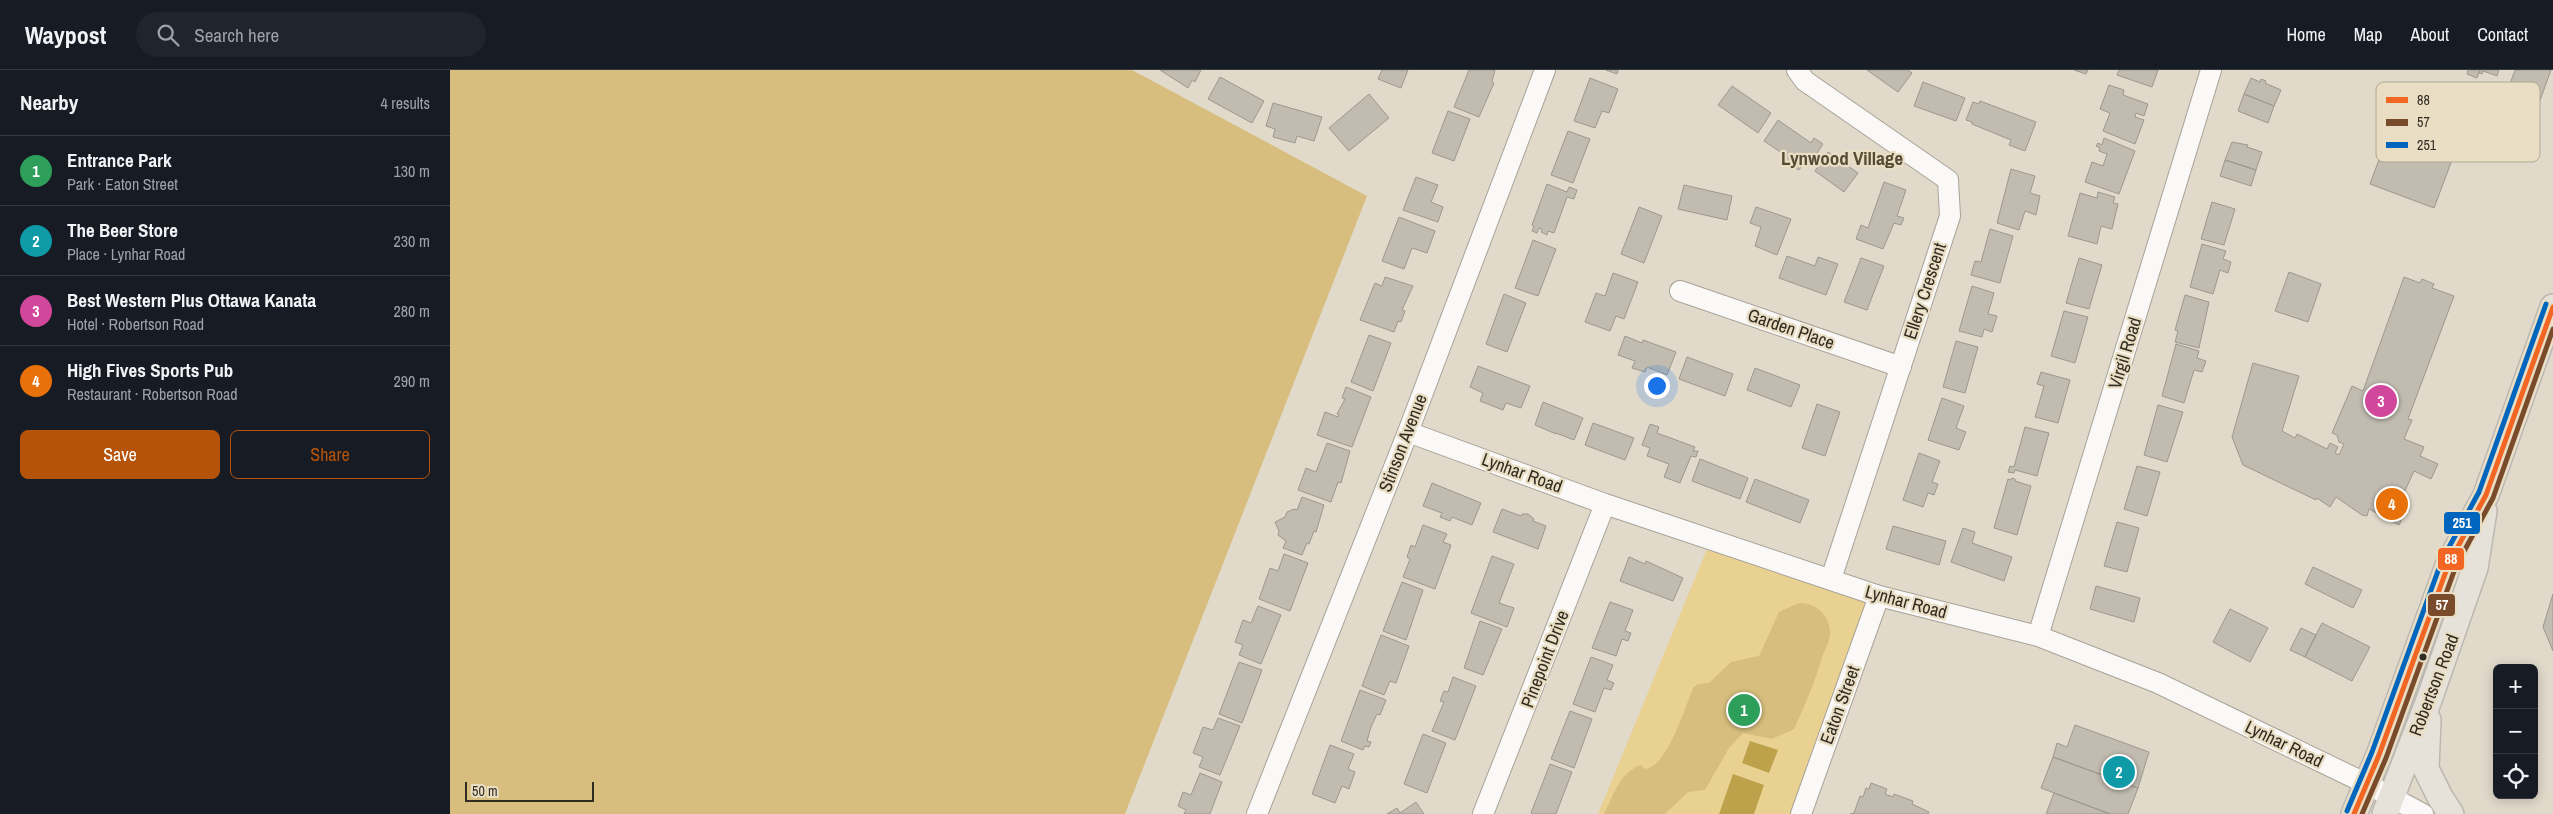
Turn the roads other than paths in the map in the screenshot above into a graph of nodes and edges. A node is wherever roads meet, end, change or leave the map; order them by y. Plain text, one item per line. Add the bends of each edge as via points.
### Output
1 (1545, 70) edge
2 (1797, 70) edge
3 (2211, 70) edge
4 (1680, 291) dead end
5 (2553, 307) edge
6 (1901, 367) junction
7 (1408, 432) junction
8 (2486, 495) junction
9 (1605, 504) junction
10 (1831, 579) junction
11 (1879, 596) junction
12 (2038, 636) junction
13 (2429, 700) junction
14 (2367, 784) junction
15 (2389, 806) edge
16 (1257, 814) edge
17 (1484, 814) edge
18 (1801, 814) edge
19 (2354, 814) edge
20 (2423, 814) edge
21 (2452, 814) edge

1 - 7 street, Stinson Avenue
2 - 6 street, Ellery Crescent via 1805,80 1948,180 1950,216
3 - 12 street, Virgil Road
4 - 6 street, Garden Place
5 - 8 main road, Robertson Road
6 - 10 street, Ellery Crescent
7 - 9 street, Lynhar Road
7 - 16 street, Stinson Avenue
8 - 13 main road, Robertson Road via 2475,568
8 - 14 main road, Robertson Road via 2449,563
9 - 10 street, Lynhar Road
9 - 17 street, Pinepoint Drive
10 - 11 street, Lynhar Road
11 - 12 street, Lynhar Road
11 - 18 street, Eaton Street
12 - 14 street, Lynhar Road via 2158,683
13 - 15 main road, Robertson Road
13 - 21 main road via 2426,769
14 - 15 street, Lynhar Road
14 - 19 main road, Robertson Road
15 - 20 street, Lynhar Road

